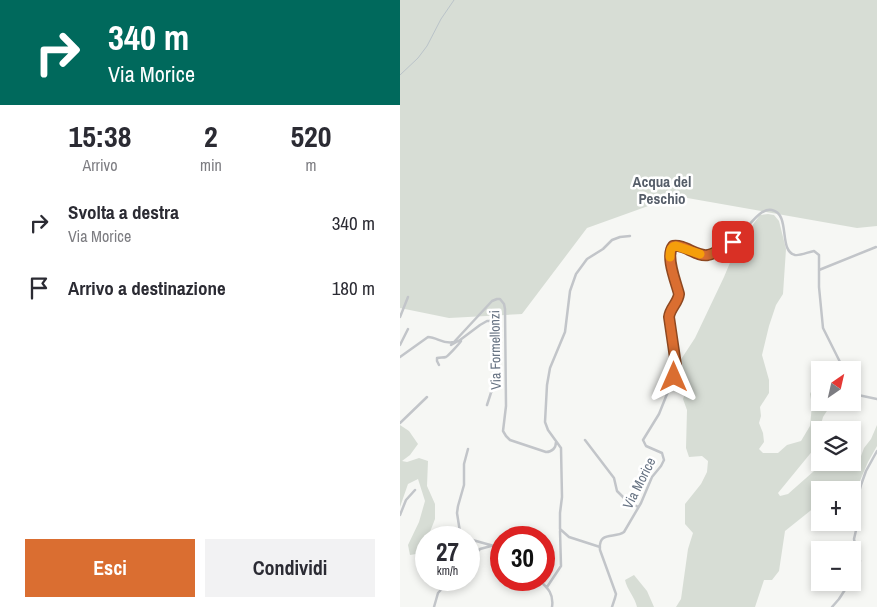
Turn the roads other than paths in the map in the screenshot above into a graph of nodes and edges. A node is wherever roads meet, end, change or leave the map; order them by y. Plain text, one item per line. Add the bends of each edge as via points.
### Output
1 (630, 236) dead end
2 (876, 247) edge
3 (819, 270) junction
4 (408, 297) dead end
5 (400, 317) edge
6 (408, 329) dead end
7 (460, 340) junction
8 (443, 342) junction
9 (400, 345) edge
10 (400, 357) edge
11 (840, 361) edge
12 (439, 365) dead end
13 (861, 396) edge
14 (426, 397) dead end
15 (877, 399) edge
16 (487, 405) dead end
17 (400, 423) edge
18 (585, 440) dead end
19 (556, 441) junction
20 (468, 449) dead end
21 (877, 451) edge
22 (415, 490) dead end
23 (638, 507) junction
24 (400, 515) edge
25 (459, 526) edge
26 (560, 529) junction
27 (854, 541) edge
28 (600, 547) junction
29 (555, 575) edge
30 (440, 591) edge
31 (549, 591) edge
32 (844, 591) edge
33 (434, 607) edge
34 (552, 607) edge
35 (612, 607) edge
36 (832, 607) edge

1 - 19 street via 613,240 590,256 572,283 566,327 550,365 547,385 546,424
2 - 3 street
3 - 11 street via 823,328
3 - 23 street, Via Morice via 817,252 796,255 789,251 782,218 772,210 762,212 737,239 712,254 702,255 673,246 670,259 679,294 669,317 675,374 659,414 643,439 664,459
4 - 5 street
6 - 9 street
7 - 8 street via 450,345
7 - 12 street via 452,353 437,358
7 - 16 street via 486,322 495,325 499,368
8 - 10 street, Via Formellonzi via 428,337
8 - 19 street, Via Formellonzi via 455,341 492,301 502,300 505,307 504,434 508,439 546,452 554,449
13 - 15 street
14 - 17 street
18 - 23 street via 615,479 618,492
19 - 26 street via 561,450
20 - 25 street via 457,512
21 - 27 street via 866,470 857,500
22 - 24 street via 406,500
23 - 28 street, Via Morice via 624,532 606,537
26 - 28 street via 569,537
26 - 29 street via 561,566
28 - 35 street via 616,594
30 - 33 street
31 - 34 street
32 - 36 street

